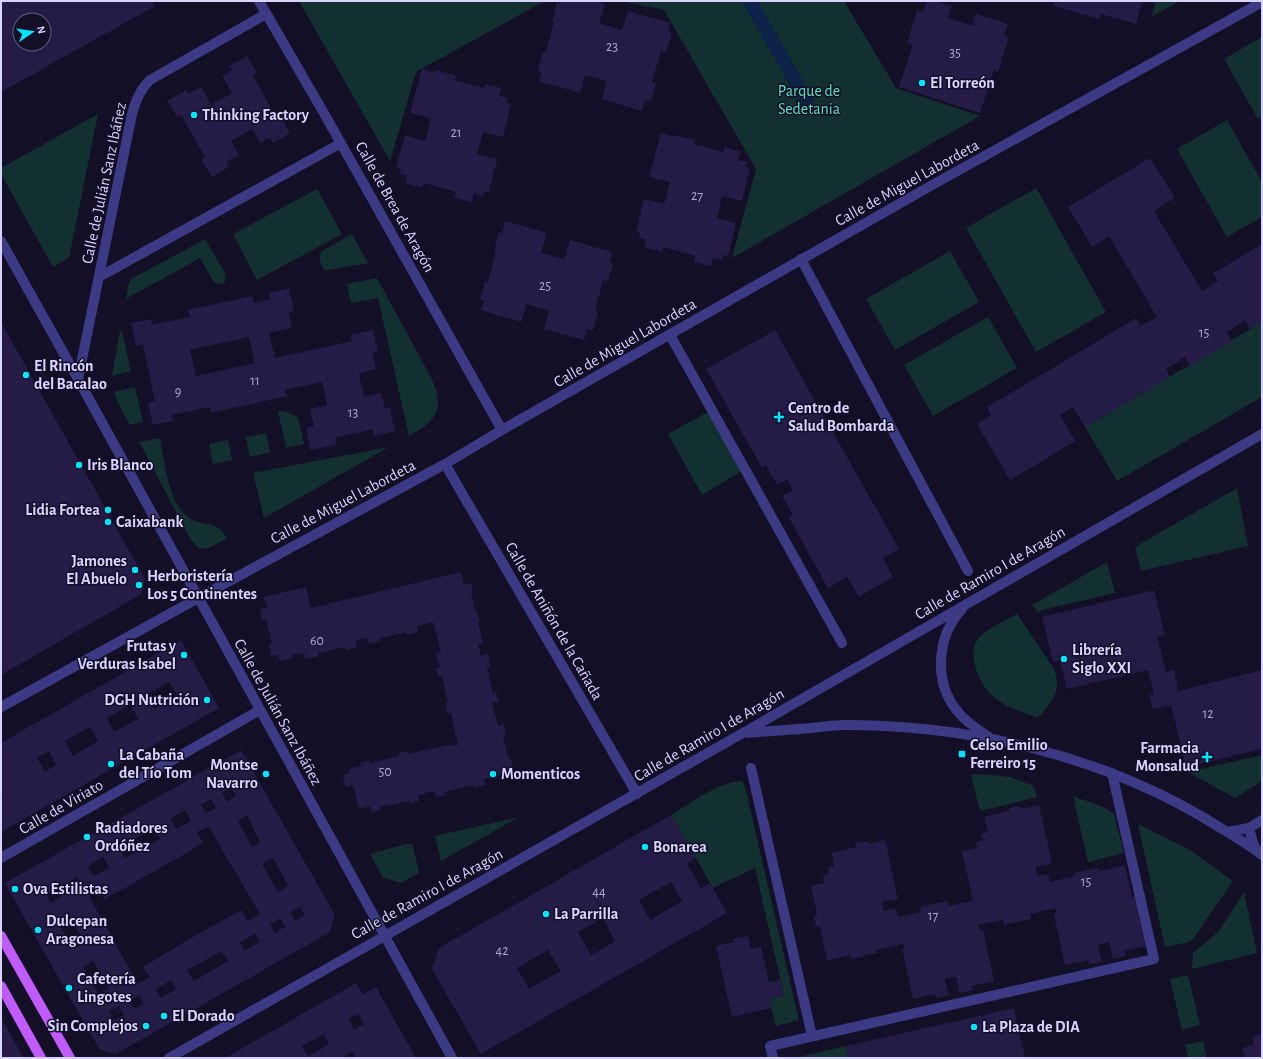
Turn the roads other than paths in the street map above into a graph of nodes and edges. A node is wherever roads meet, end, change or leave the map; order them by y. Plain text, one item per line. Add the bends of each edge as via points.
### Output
1 (259, 1) edge
2 (1262, 2) edge
3 (266, 14) junction
4 (341, 143) junction
5 (1, 241) edge
6 (801, 259) junction
7 (99, 278) junction
8 (670, 335) junction
9 (78, 379) junction
10 (502, 430) junction
11 (1262, 434) edge
12 (445, 464) junction
13 (968, 571) dead end
14 (198, 598) junction
15 (968, 603) junction
16 (842, 643) dead end
17 (1, 707) edge
18 (260, 710) junction
19 (743, 733) junction
20 (992, 739) junction
21 (751, 768) dead end
22 (1112, 773) junction
23 (637, 794) junction
24 (1262, 820) edge
25 (1249, 828) junction
26 (1228, 832) junction
27 (1260, 854) edge
28 (1, 858) edge
29 (384, 935) junction
30 (1, 936) edge
31 (1, 986) edge
32 (812, 1036) junction
33 (42, 1058) edge
34 (70, 1058) edge
35 (169, 1058) edge
36 (452, 1058) edge
37 (773, 1058) edge

1 - 3 street, Calle de Brea de Aragón
2 - 6 street, Calle de Miguel Labordeta
3 - 4 street, Calle de Brea de Aragón
3 - 7 street, Calle de Julián Sanz Ibáñez via 150,80 142,88 132,114
4 - 7 street
4 - 10 street, Calle de Brea de Aragón
5 - 9 street, Calle de Julián Sanz Ibáñez
6 - 8 street, Calle de Miguel Labordeta
6 - 13 street
7 - 9 street, Calle de Julián Sanz Ibáñez
8 - 10 street, Calle de Miguel Labordeta
8 - 16 street
9 - 14 street, Calle de Julián Sanz Ibáñez
10 - 12 street, Calle de Miguel Labordeta
11 - 15 street, Calle de Ramiro I de Aragón
12 - 14 street, Calle de Miguel Labordeta
12 - 23 street, Calle de Aniñón de la Cañada
14 - 17 street, Calle de Miguel Labordeta
14 - 18 street, Calle de Julián Sanz Ibáñez
15 - 19 street, Calle de Ramiro I de Aragón
15 - 20 street via 956,616 943,642 940,669 943,686 958,713
18 - 28 street, Calle de Viriato
18 - 29 street, Calle de Julián Sanz Ibáñez
19 - 20 street via 843,725 915,728
19 - 23 street, Calle de Ramiro I de Aragón
20 - 22 street via 1077,760
21 - 32 street
22 - 26 street via 1170,798
22 - 32 street via 1154,959
23 - 29 street, Calle de Ramiro I de Aragón
24 - 25 street
25 - 26 street
25 - 27 street via 1253,843
26 - 27 street
29 - 35 street, Calle de Ramiro I de Aragón
29 - 36 street, Calle de Julián Sanz Ibáñez
30 - 34 main road
31 - 33 main road
32 - 37 street via 770,1046

